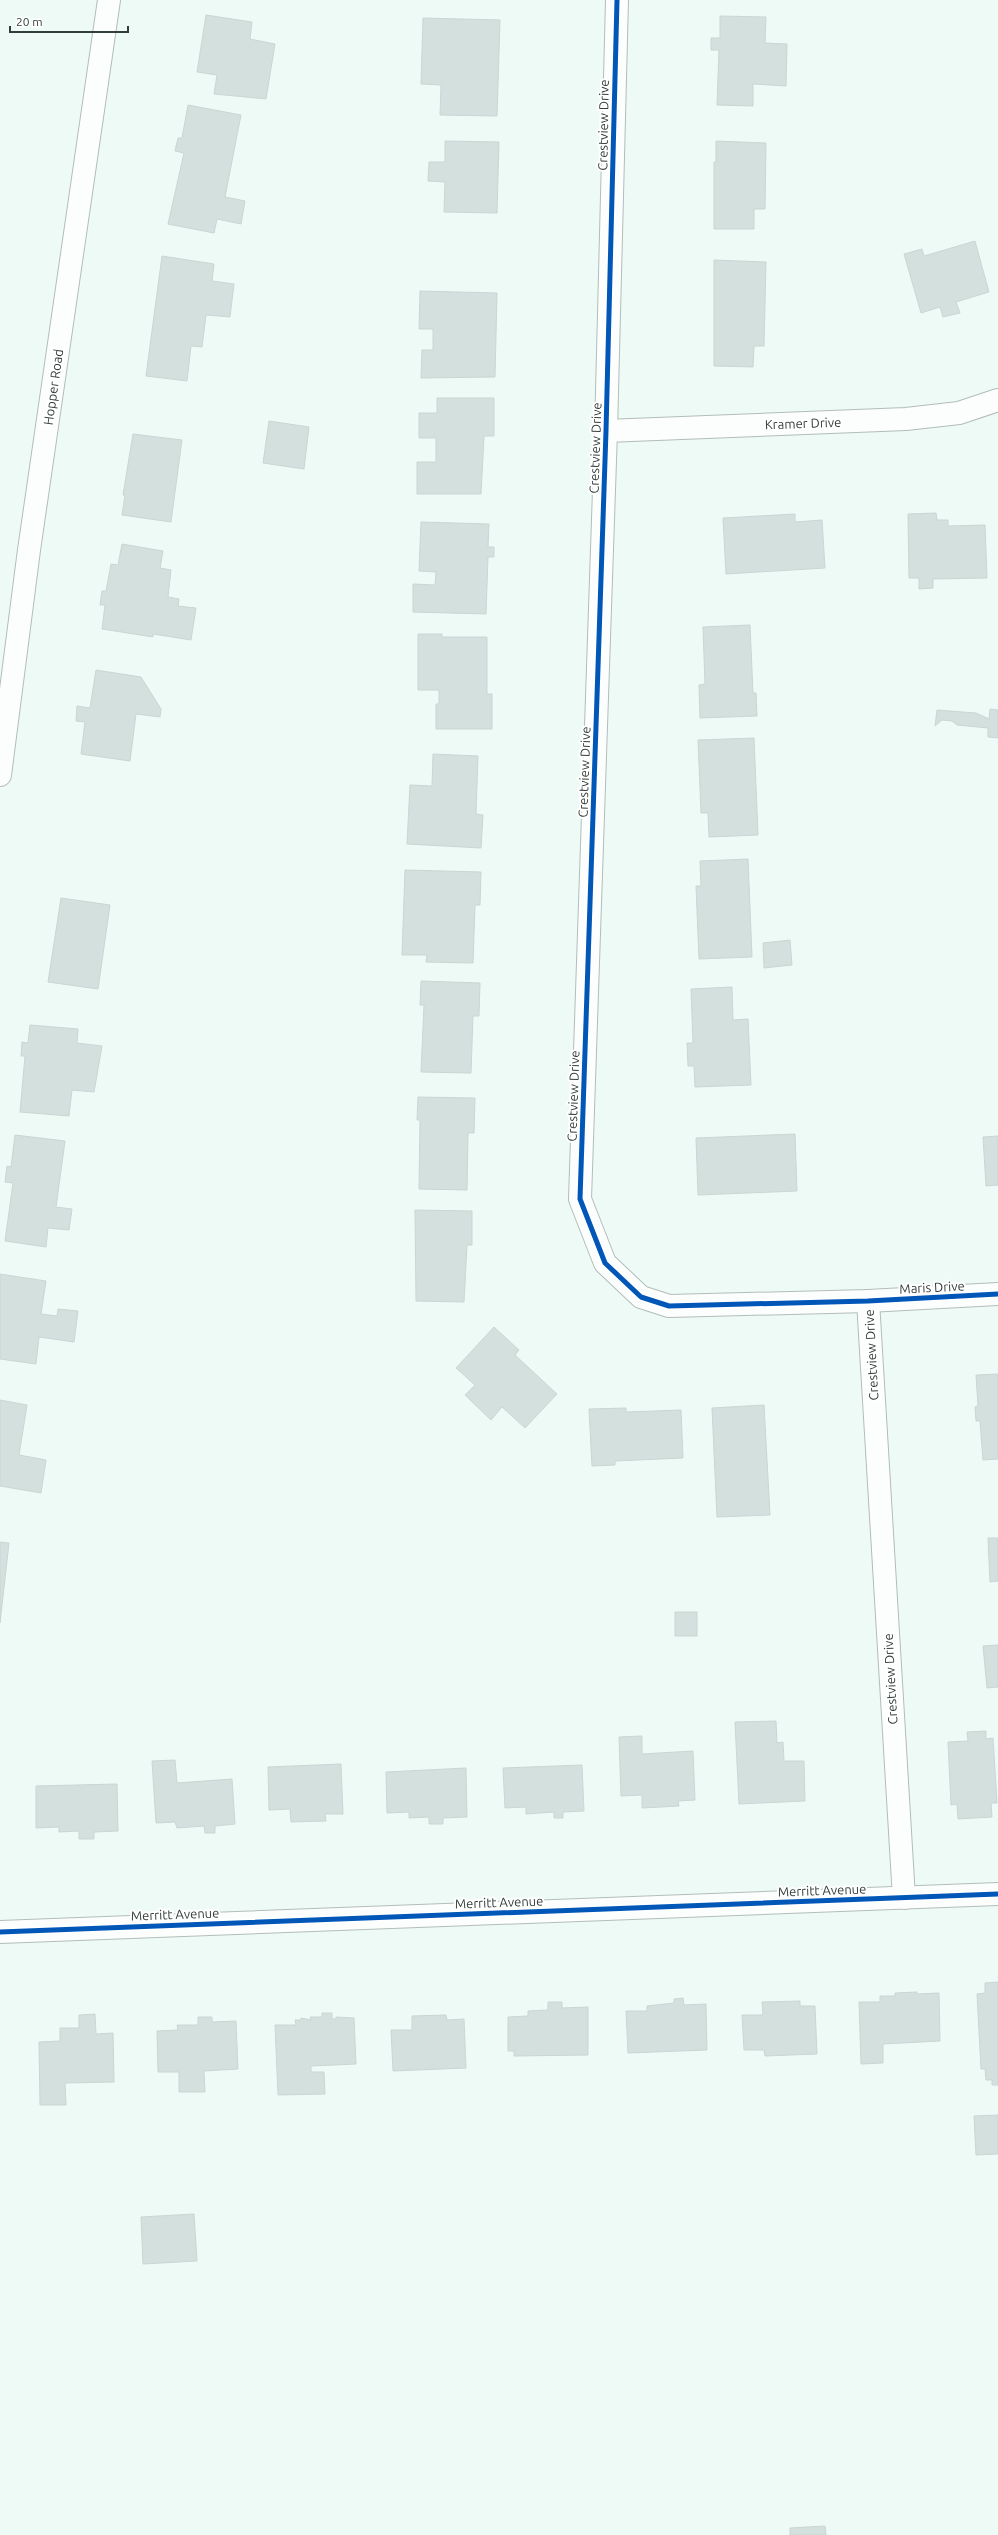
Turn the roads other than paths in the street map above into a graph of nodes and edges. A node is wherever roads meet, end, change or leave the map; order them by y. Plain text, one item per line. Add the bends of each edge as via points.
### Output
1 (109, 0) edge
2 (617, 0) edge
3 (998, 400) edge
4 (606, 431) junction
5 (0, 775) edge
6 (998, 1294) edge
7 (868, 1301) junction
8 (998, 1894) edge
9 (904, 1898) junction
10 (0, 1932) edge

1 - 5 street, Hopper Road via 29,550
2 - 4 street, Crestview Drive
3 - 4 street, Kramer Drive via 959,413 906,419
4 - 7 street, Crestview Drive via 580,1199 605,1263 641,1297 669,1306
6 - 7 street, Maris Drive
7 - 9 street, Crestview Drive
8 - 9 street, Merritt Avenue
9 - 10 street, Merritt Avenue

